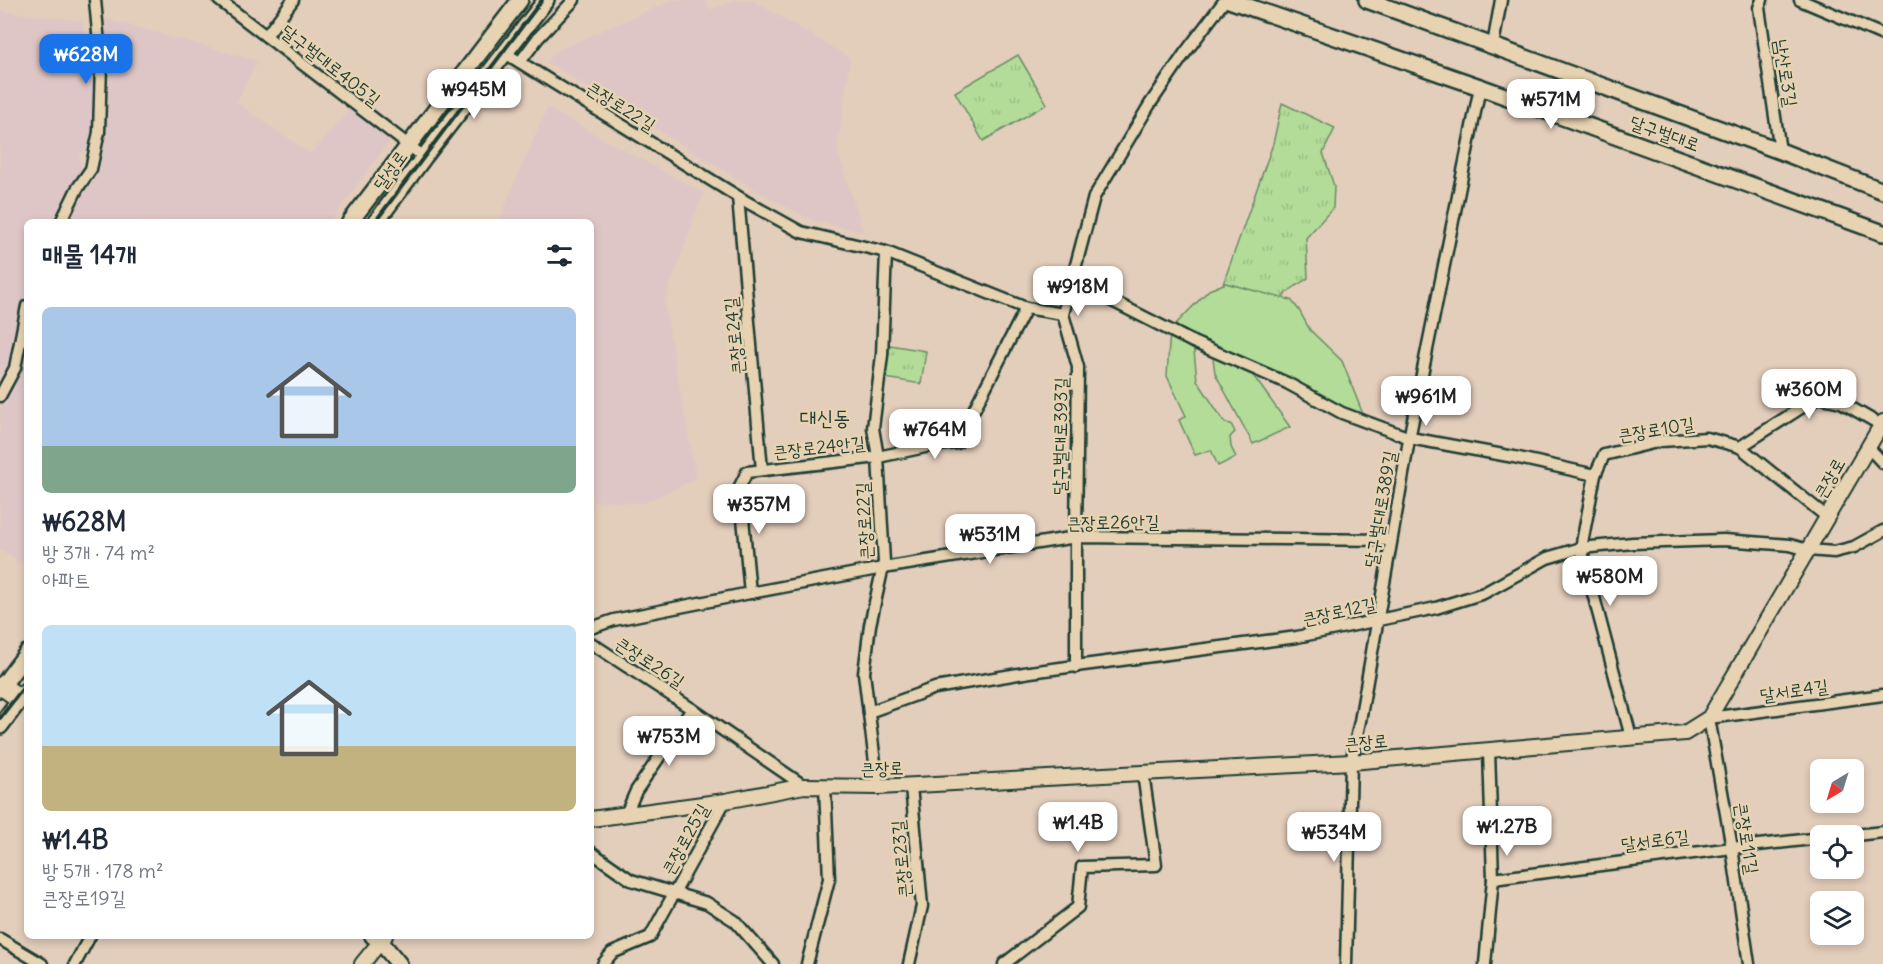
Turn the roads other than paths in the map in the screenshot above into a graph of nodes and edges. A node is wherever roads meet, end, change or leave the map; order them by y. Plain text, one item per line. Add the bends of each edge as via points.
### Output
1 (95, 0) edge
2 (219, 0) edge
3 (293, 0) edge
4 (520, 0) edge
5 (546, 0) edge
6 (574, 0) edge
7 (1227, 0) edge
8 (1367, 0) edge
9 (1501, 0) edge
10 (1762, 0) edge
11 (1800, 0) edge
12 (1883, 35) edge
13 (266, 36) junction
14 (1493, 45) junction
15 (506, 53) junction
16 (520, 62) junction
17 (1480, 87) junction
18 (409, 146) junction
19 (1780, 151) junction
20 (424, 157) junction
21 (1883, 191) edge
22 (738, 197) junction
23 (62, 219) edge
24 (352, 219) edge
25 (378, 219) edge
26 (1883, 233) edge
27 (886, 252) junction
28 (1073, 281) junction
29 (1026, 308) junction
30 (1063, 314) junction
31 (24, 322) edge
32 (0, 396) edge
33 (1882, 424) edge
34 (1410, 438) junction
35 (1740, 447) junction
36 (1868, 447) junction
37 (878, 457) junction
38 (1883, 464) edge
39 (762, 471) junction
40 (1595, 475) junction
41 (1827, 517) junction
42 (1883, 531) edge
43 (1076, 537) junction
44 (1391, 540) junction
45 (1581, 548) junction
46 (1808, 550) junction
47 (883, 568) junction
48 (750, 593) junction
49 (1377, 620) junction
50 (594, 627) edge
51 (594, 645) edge
52 (24, 657) edge
53 (1076, 667) junction
54 (1, 687) edge
55 (1883, 695) edge
56 (24, 697) edge
57 (24, 698) edge
58 (692, 709) junction
59 (869, 712) junction
60 (1710, 718) junction
61 (0, 726) edge
62 (1631, 738) junction
63 (1489, 750) junction
64 (1351, 762) junction
65 (1143, 773) junction
66 (804, 786) junction
67 (825, 786) junction
68 (911, 786) junction
69 (878, 787) junction
70 (725, 801) junction
71 (626, 814) junction
72 (594, 819) edge
73 (1883, 832) edge
74 (1864, 834) edge
75 (1810, 839) edge
76 (1732, 848) junction
77 (594, 854) edge
78 (1493, 879) junction
79 (675, 893) junction
80 (0, 939) edge
81 (88, 939) edge
82 (378, 939) edge
83 (380, 939) edge
84 (42, 964) edge
85 (75, 964) edge
86 (363, 964) edge
87 (399, 964) edge
88 (603, 964) edge
89 (772, 964) edge
90 (807, 964) edge
91 (909, 964) edge
92 (1004, 964) edge
93 (1346, 964) edge
94 (1485, 964) edge
95 (1749, 964) edge

1 - 23 street via 101,65 99,132 91,169
2 - 13 street, 달구벌대로405길
3 - 13 street
4 - 18 main road
5 - 15 main road, 달성로
6 - 16 street
7 - 17 main road, 달구벌대로
7 - 28 street via 1150,104 1094,197
8 - 14 main road, 달구벌대로
9 - 14 street
10 - 19 street, 남산로3길 via 1759,8
11 - 12 street
13 - 18 street, 달구벌대로405길
14 - 19 main road, 달구벌대로
15 - 16 street, 큰장로22길
15 - 20 main road, 달성로
16 - 22 street, 큰장로22길
17 - 26 main road, 달구벌대로
17 - 34 street, 달구벌대로389길
18 - 20 street, 달구벌대로405길
18 - 24 main road
19 - 21 main road, 달구벌대로
20 - 25 main road, 달성로
22 - 27 street, 큰장로22길 via 801,232
22 - 39 street, 큰장로24길
27 - 29 street, 큰장로22길
27 - 37 street, 큰장로22길 via 882,355 873,428
28 - 30 street
28 - 34 street via 1342,413
29 - 30 street, 큰장로22길
29 - 37 street, 큰장로24안길 via 957,443
30 - 43 street, 달구벌대로393길 via 1078,367
31 - 32 street via 15,368
33 - 35 street, 큰장로 via 1841,402 1818,397
33 - 36 street, 큰장로
34 - 40 street
34 - 44 street, 달구벌대로389길
35 - 40 street, 큰장로10길 via 1707,438 1661,441 1604,455
35 - 41 street, 큰장로10길
36 - 38 street
36 - 41 street, 큰장로
37 - 39 street, 큰장로24안길
37 - 47 street, 큰장로22길
39 - 48 street, 큰장로24안길 via 747,472 740,486
40 - 45 street
41 - 46 street, 큰장로
42 - 46 street via 1854,548 1834,552
43 - 44 street, 큰장로26안길
43 - 47 street, 큰장로26안길
43 - 53 street, 달구벌대로393길
44 - 49 street, 달구벌대로389길
45 - 46 street, 큰장로12길 via 1724,540
45 - 49 street, 큰장로12길 via 1547,558 1484,593
45 - 62 street
46 - 60 street, 큰장로
47 - 48 street, 큰장로26안길
47 - 59 street, 큰장로22길 via 864,673
48 - 50 street, 큰장로26안길
49 - 53 street, 큰장로12길 via 1297,637
49 - 64 street, 달구벌대로389길
51 - 58 street, 큰장로26길
52 - 54 main road
53 - 59 street, 큰장로12길 via 935,688
54 - 56 main road
55 - 60 street, 달서로4길
57 - 61 main road
58 - 66 street, 큰장로26길
58 - 71 street, 큰장로26길 via 636,791
59 - 69 street, 큰장로22길
60 - 62 street, 큰장로 via 1685,733
60 - 76 street, 큰장로11길
62 - 63 street, 큰장로
63 - 64 street, 큰장로
63 - 78 street
64 - 65 street, 큰장로
64 - 93 street, 달구벌대로389길
65 - 68 street, 큰장로
65 - 92 street via 1156,866 1082,867 1078,907
66 - 67 street, 큰장로
66 - 70 street, 큰장로
67 - 69 street, 큰장로
67 - 90 street via 829,879
68 - 69 street, 큰장로
68 - 91 street, 큰장로23길 via 922,906
70 - 71 street, 큰장로
70 - 79 street, 큰장로25길
71 - 72 street, 큰장로
73 - 74 street
75 - 76 street, 달서로6길
76 - 78 street, 달서로6길
76 - 95 street, 큰장로11길
77 - 79 street, 큰장로25길 via 631,879
78 - 94 street
79 - 88 street, 큰장로25길 via 650,937 612,953
79 - 89 street, 큰장로25길 via 707,903 735,921
80 - 84 street
81 - 85 street
82 - 86 street
83 - 87 main road

